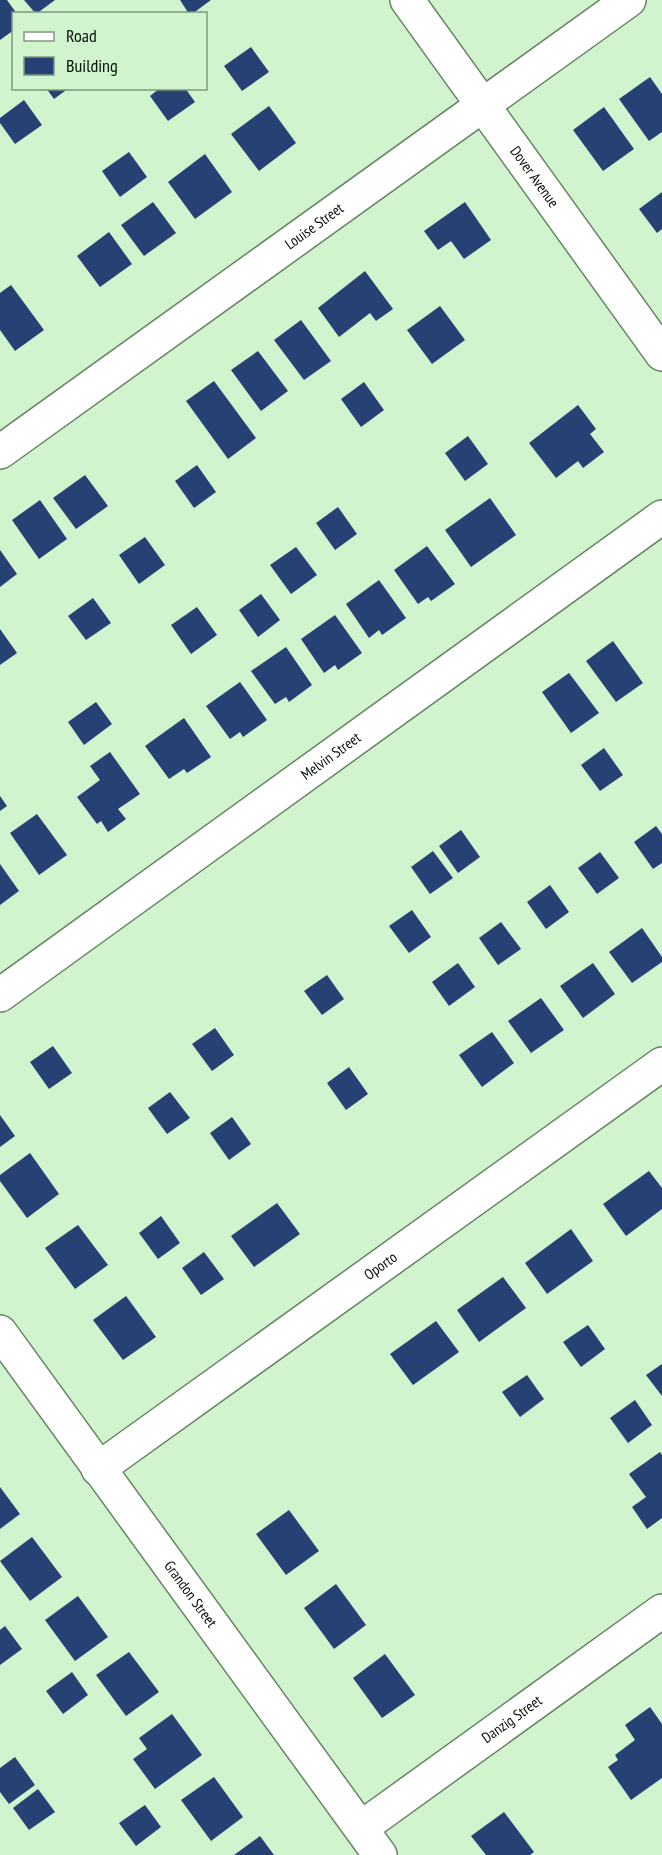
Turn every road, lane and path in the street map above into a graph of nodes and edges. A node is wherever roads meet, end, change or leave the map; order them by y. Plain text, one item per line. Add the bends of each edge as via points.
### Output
1 (407, 0) edge
2 (629, 0) edge
3 (483, 105) junction
4 (662, 354) edge
5 (0, 452) edge
6 (662, 517) edge
7 (0, 995) edge
8 (662, 1064) edge
9 (0, 1332) edge
10 (98, 1469) junction
11 (662, 1611) edge
12 (361, 1828) junction
13 (380, 1855) edge

1 - 3 street, Dover Avenue
2 - 3 street, Louise Street
3 - 4 street, Dover Avenue
3 - 5 street, Louise Street
6 - 7 street, Melvin Street
8 - 10 street, Oporto
9 - 10 street, Grandon Street
10 - 12 street, Grandon Street
11 - 12 street, Danzig Street
12 - 13 street, Grandon Street

